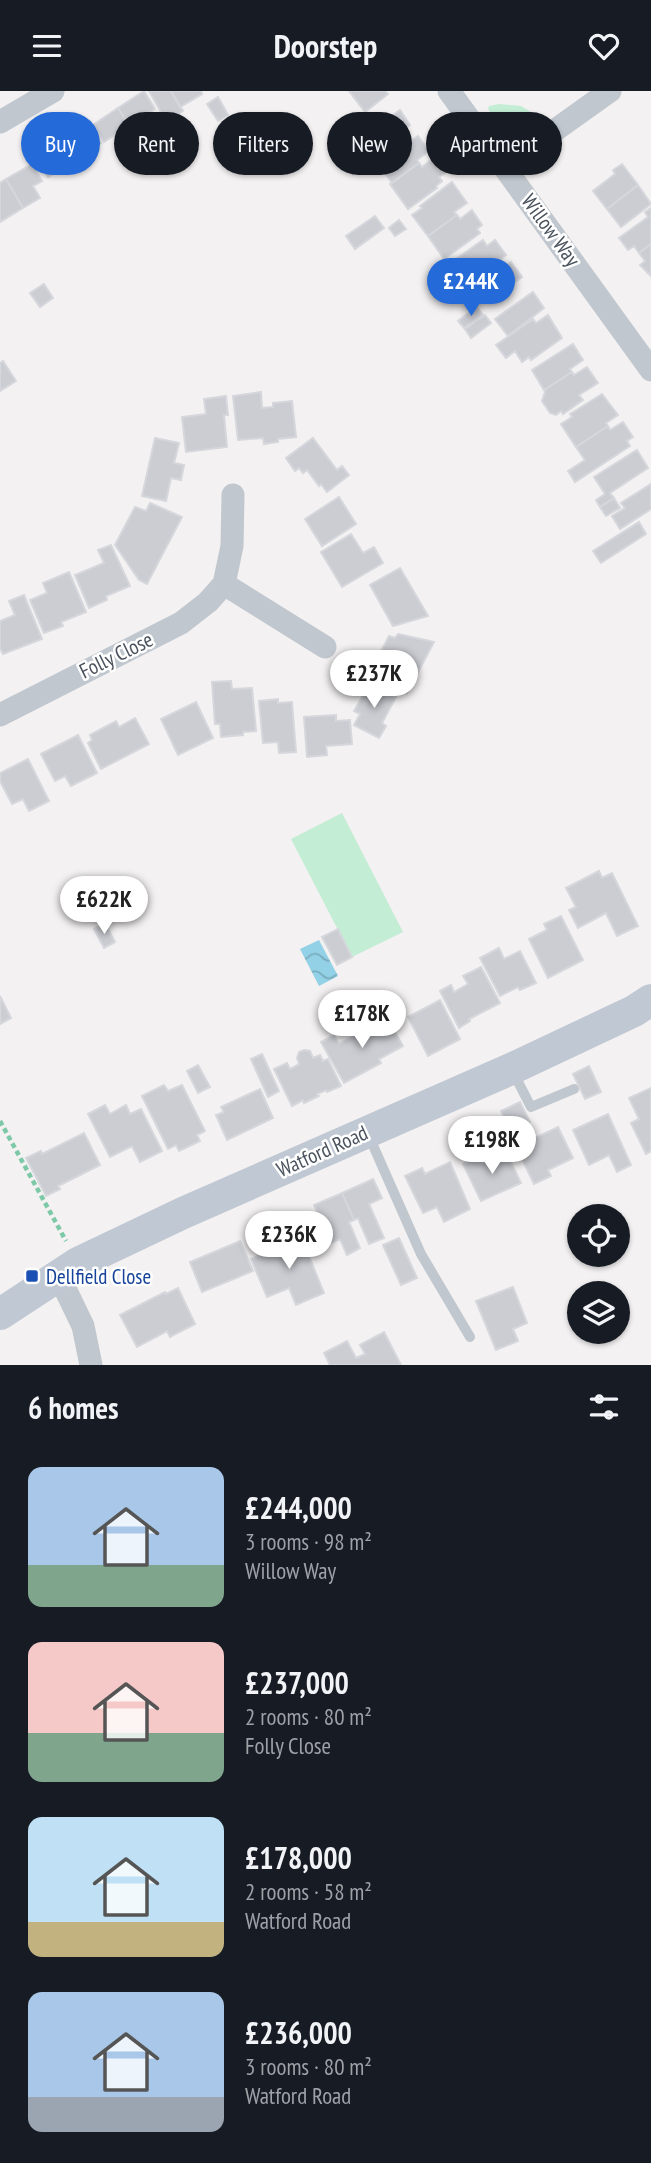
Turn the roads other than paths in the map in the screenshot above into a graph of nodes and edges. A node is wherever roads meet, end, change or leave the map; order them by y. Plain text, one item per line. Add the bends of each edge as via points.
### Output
1 (53, 91) edge
2 (449, 91) edge
3 (610, 91) edge
4 (465, 112) edge
5 (0, 122) edge
6 (562, 125) edge
7 (511, 175) edge
8 (651, 370) edge
9 (233, 495) dead end
10 (224, 584) junction
11 (326, 647) dead end
12 (0, 716) edge
13 (651, 1000) edge
14 (511, 1069) junction
15 (574, 1089) dead end
16 (367, 1131) junction
17 (68, 1268) junction
18 (0, 1314) edge
19 (470, 1338) dead end
20 (91, 1365) edge

1 - 5 street
2 - 4 street, Willow Way
3 - 6 street
7 - 8 street, Willow Way
9 - 10 street via 232,547
10 - 11 street
10 - 12 street, Folly Close via 181,623
13 - 14 main road, Watford Road
14 - 15 lane via 531,1107
14 - 16 main road, Watford Road
16 - 17 main road, Watford Road
16 - 19 lane via 421,1254
17 - 18 main road, Watford Road
17 - 20 street

